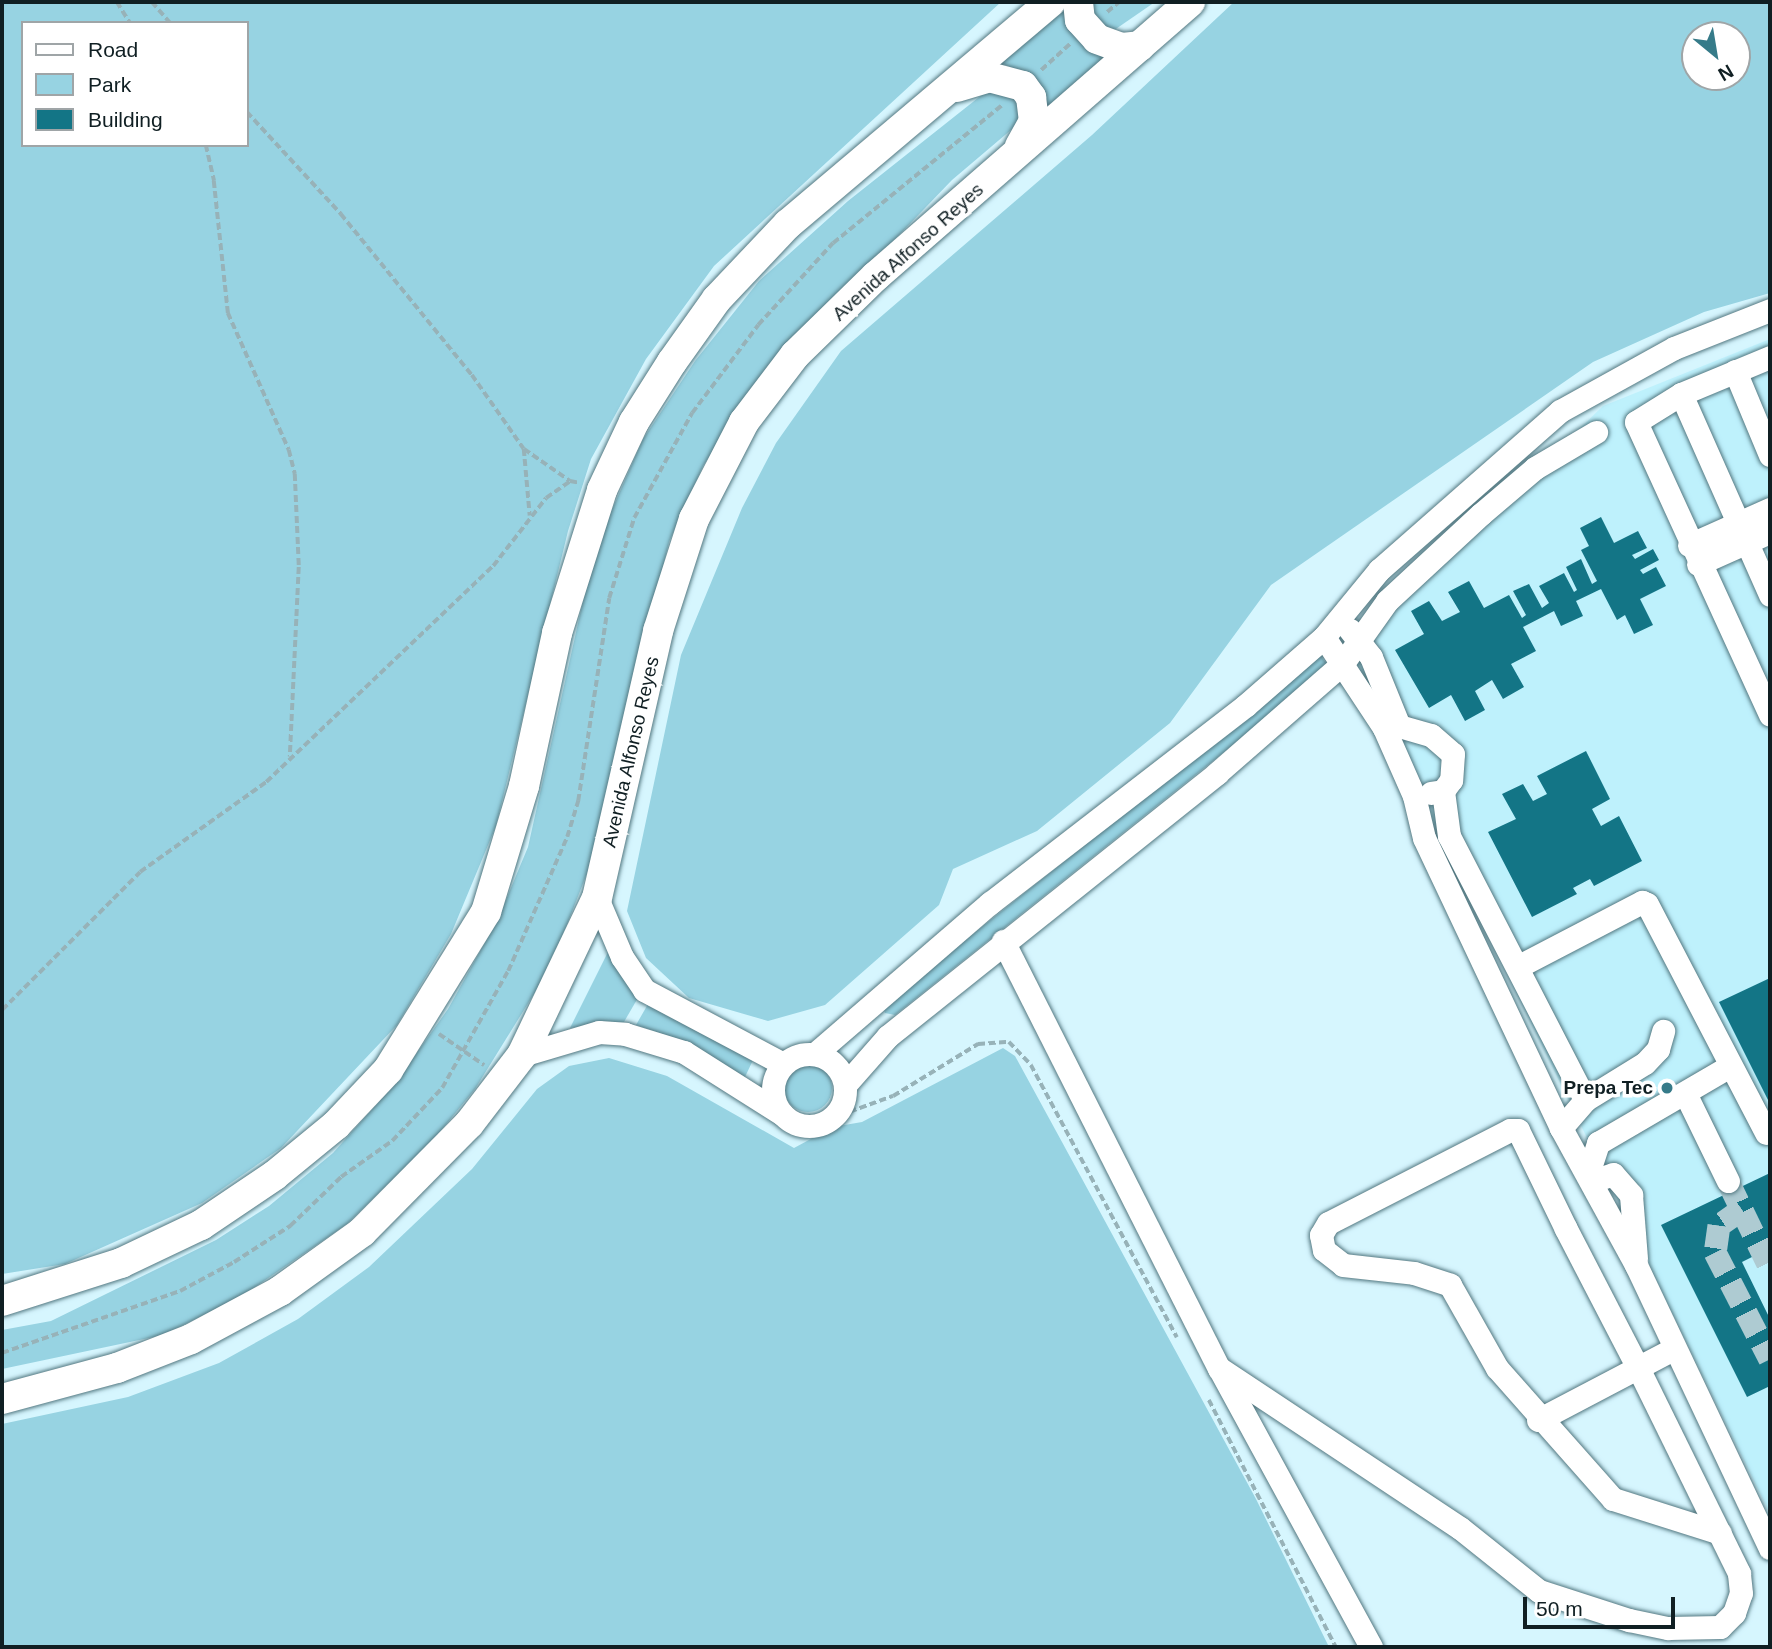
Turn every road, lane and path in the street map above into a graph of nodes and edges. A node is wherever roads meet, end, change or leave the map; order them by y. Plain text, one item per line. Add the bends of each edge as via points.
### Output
1 (117, 2) edge
2 (152, 2) edge
3 (1051, 2) edge
4 (1119, 2) edge
5 (1190, 2) edge
6 (1082, 15) edge
7 (129, 21) edge
8 (168, 21) edge
9 (1140, 46) junction
10 (1023, 86) junction
11 (945, 92) junction
12 (248, 113) edge
13 (206, 147) edge
14 (1013, 159) junction
15 (1770, 310) edge
16 (1770, 357) edge
17 (1735, 370) junction
18 (1681, 394) junction
19 (1596, 432) dead end
20 (1515, 446) junction
21 (524, 449) junction
22 (1770, 455) edge
23 (1535, 468) junction
24 (570, 481) junction
25 (602, 490) junction
26 (1770, 509) edge
27 (530, 518) junction
28 (1770, 532) edge
29 (1742, 533) junction
30 (1693, 554) junction
31 (1770, 595) edge
32 (1339, 619) junction
33 (1324, 637) junction
34 (1360, 640) junction
35 (1343, 663) junction
36 (1770, 715) edge
37 (1392, 727) junction
38 (290, 759) junction
39 (1443, 791) junction
40 (1414, 796) junction
41 (597, 898) junction
42 (1003, 941) junction
43 (1519, 966) junction
44 (2, 1010) edge
45 (421, 1021) junction
46 (1663, 1031) dead end
47 (465, 1052) junction
48 (816, 1053) junction
49 (523, 1055) junction
50 (783, 1064) junction
51 (1730, 1066) junction
52 (503, 1079) junction
53 (845, 1085) junction
54 (1685, 1093) junction
55 (1585, 1100) junction
56 (782, 1114) junction
57 (830, 1119) junction
58 (1564, 1132) junction
59 (1766, 1133) dead end
60 (1598, 1143) junction
61 (1590, 1177) junction
62 (1728, 1181) tunnel mouth
63 (2, 1301) edge
64 (1180, 1343) dead end
65 (1673, 1349) junction
66 (2, 1353) edge
67 (1219, 1368) junction
68 (1638, 1368) junction
69 (1206, 1393) dead end
70 (2, 1399) edge
71 (1538, 1420) junction
72 (1720, 1533) junction
73 (1770, 1548) edge
74 (1720, 1627) junction
75 (1336, 1647) edge
76 (1371, 1647) edge
77 (1688, 1647) edge

1 - 7 path
2 - 8 path
3 - 11 main road
4 - 6 path
5 - 9 main road, Avenida Alfonso Reyes
6 - 9 main road via 1109,45
6 - 10 path
9 - 14 main road, Avenida Alfonso Reyes
10 - 11 main road via 989,77
10 - 14 main road via 1031,97 1034,121
10 - 47 path via 833,243 758,325 692,413 634,518 609,598 578,800 568,837
11 - 25 main road via 788,224 717,299 634,422
12 - 21 path via 341,214 472,375
13 - 38 path via 214,181 229,313 289,450 295,474 299,567
14 - 41 main road, Avenida Alfonso Reyes via 876,276 804,346 744,422 694,519 657,631
15 - 20 street via 1674,348 1560,411
16 - 17 street
17 - 18 street
17 - 22 street
18 - 29 street
18 - 30 street via 1636,422
19 - 23 street
20 - 23 street
20 - 32 street via 1379,570
21 - 24 path
21 - 27 path
23 - 34 street via 1387,601
24 - 25 path
24 - 27 path via 546,498
25 - 45 main road via 557,633 524,786 496,886 452,973
26 - 29 street
27 - 38 path via 493,566
28 - 29 street
29 - 30 street
29 - 31 street
30 - 36 street
32 - 33 street
32 - 34 street
33 - 35 street
33 - 48 street via 1245,706 990,902
34 - 35 street
34 - 37 street
35 - 37 street
35 - 42 street via 1217,774
37 - 39 street via 1431,735 1453,754 1455,769
37 - 40 street
38 - 44 path via 247,799 140,872
39 - 40 street
39 - 43 street via 1449,836
40 - 58 street via 1424,838
41 - 49 main road, Avenida Alfonso Reyes
41 - 50 street via 622,957 644,990
42 - 53 street via 888,1036
42 - 67 street
43 - 51 street via 1646,903
43 - 55 street
45 - 47 path
45 - 63 main road via 388,1070 336,1125 275,1175 201,1225 121,1263
46 - 55 street via 1658,1049 1645,1063
47 - 52 path
47 - 66 path via 416,1119 278,1233 180,1291
48 - 50 street
48 - 53 street via 832,1062
49 - 52 main road, Avenida Alfonso Reyes
49 - 56 street via 599,1032 625,1034 684,1052
50 - 56 street via 773,1090
51 - 54 street
51 - 59 street
52 - 70 main road, Avenida Alfonso Reyes via 438,1159 362,1232 280,1292 191,1339 117,1368
53 - 57 street via 844,1098
54 - 60 street
54 - 62 street
55 - 58 street
56 - 57 street via 805,1125
57 - 64 path via 893,1096 978,1044 1009,1042 1031,1065
58 - 60 street
58 - 61 street
60 - 61 street
61 - 65 street
65 - 68 street
65 - 73 street
67 - 74 street via 1460,1528 1539,1591 1668,1628
67 - 76 street
68 - 71 street
68 - 71 street via 1518,1130 1510,1130 1323,1228 1324,1250 1343,1265 1415,1273 1450,1285 1497,1368
68 - 72 street
69 - 75 path
71 - 72 street via 1613,1499
72 - 74 street via 1739,1573 1741,1593 1734,1613
74 - 77 street

